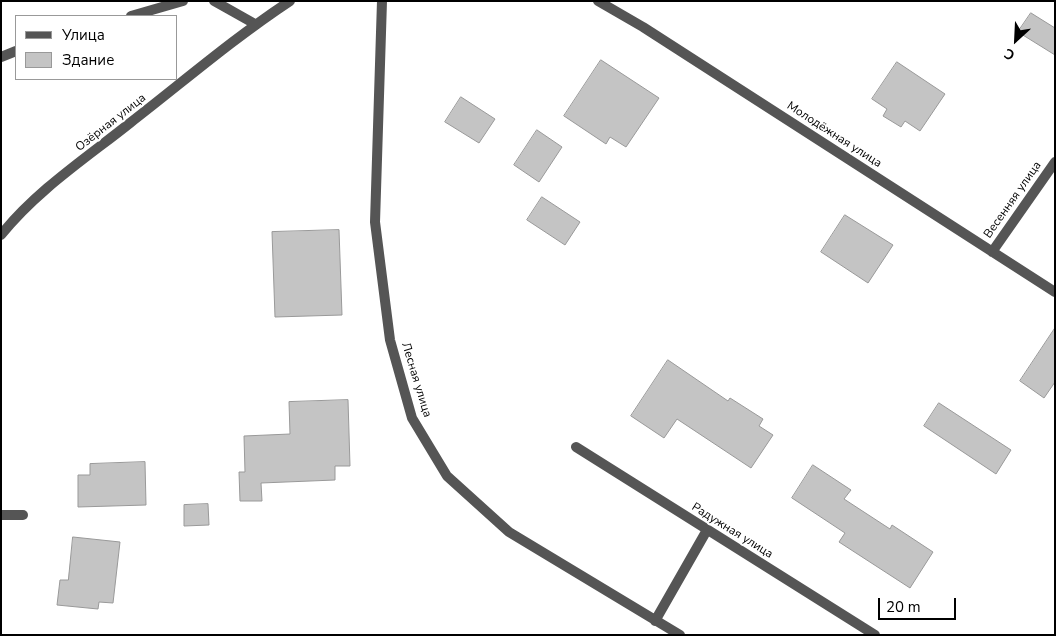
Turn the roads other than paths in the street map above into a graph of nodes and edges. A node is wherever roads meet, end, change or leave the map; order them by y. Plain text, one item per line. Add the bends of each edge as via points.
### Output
1 (183, 1) edge
2 (214, 1) edge
3 (290, 1) edge
4 (382, 1) edge
5 (598, 1) edge
6 (134, 15) edge
7 (255, 24) junction
8 (15, 51) edge
9 (1, 57) edge
10 (1055, 162) edge
11 (1, 235) edge
12 (992, 252) junction
13 (1055, 292) edge
14 (576, 447) dead end
15 (1, 515) edge
16 (23, 515) dead end
17 (706, 530) junction
18 (655, 621) junction
19 (680, 635) edge
20 (875, 635) edge

1 - 6 street
2 - 7 street
3 - 7 street, Озёрная улица
4 - 18 street, Лесная улица via 375,222 390,340 412,418 447,476 509,532
5 - 12 street, Молодёжная улица
7 - 11 street, Озёрная улица via 19,212
8 - 9 street
10 - 12 street, Весенняя улица
12 - 13 street, Молодёжная улица
14 - 17 street, Радужная улица
15 - 16 street
17 - 18 street
17 - 20 street, Радужная улица
18 - 19 street, Лесная улица

